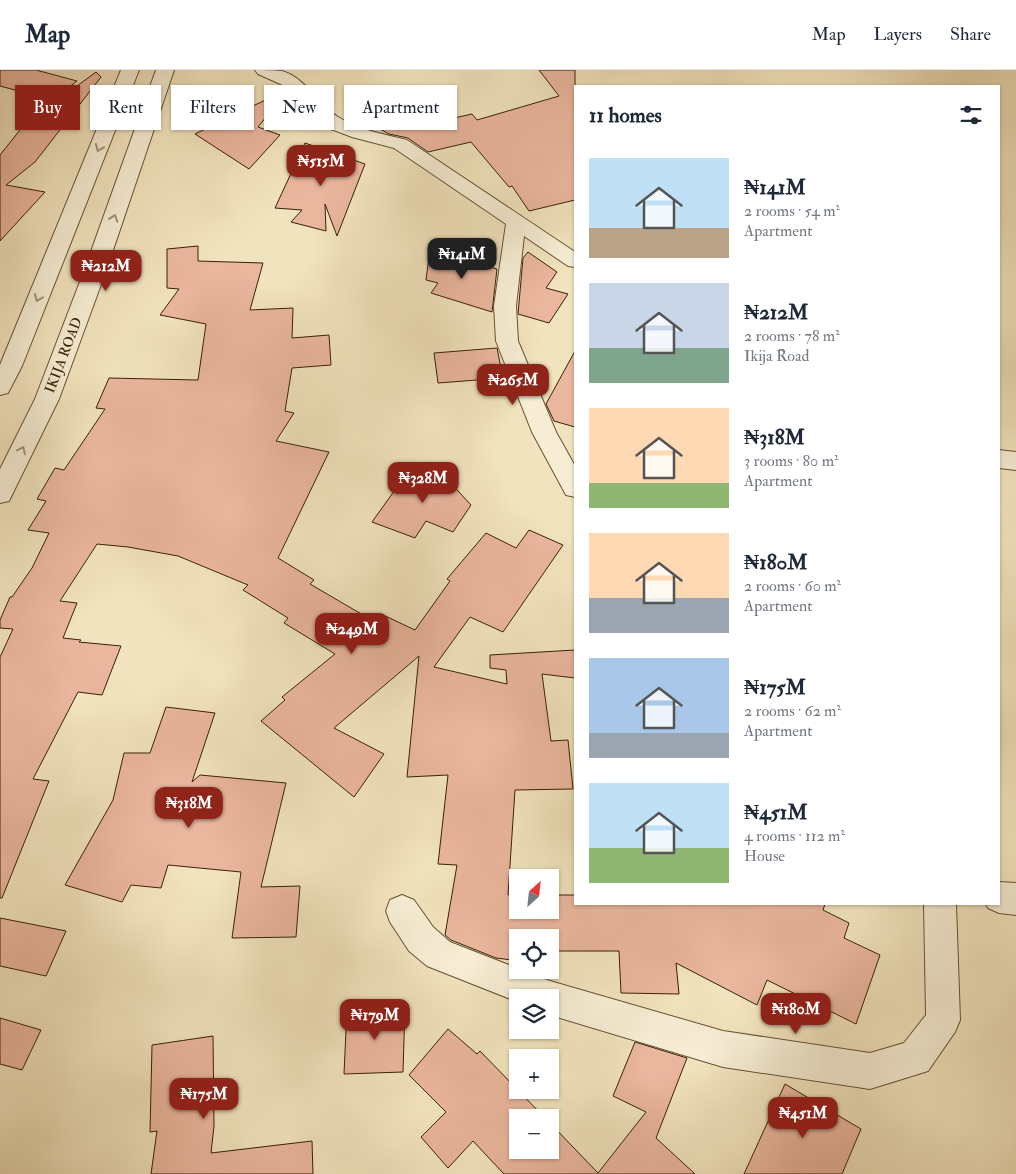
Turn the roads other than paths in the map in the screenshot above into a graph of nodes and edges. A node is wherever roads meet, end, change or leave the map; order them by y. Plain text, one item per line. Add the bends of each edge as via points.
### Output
1 (130, 70) edge
2 (166, 70) edge
3 (264, 70) edge
4 (516, 221) junction
5 (574, 260) edge
6 (0, 387) edge
7 (1000, 459) edge
8 (1016, 461) edge
9 (574, 486) edge
10 (0, 494) edge
11 (1000, 897) edge
12 (1016, 899) edge
13 (940, 905) edge
14 (402, 911) dead end
15 (526, 989) edge
16 (559, 1001) edge

1 -> 6 street
10 -> 2 street, IKIJA ROAD via 46,399
3 - 4 street via 291,80 322,114 366,136 400,144
4 - 5 street
4 - 9 street via 505,306 507,341 544,432
7 - 8 street
11 - 12 street
13 - 16 street via 943,1020 915,1058 870,1071 723,1049
14 - 15 street via 421,939 439,954

